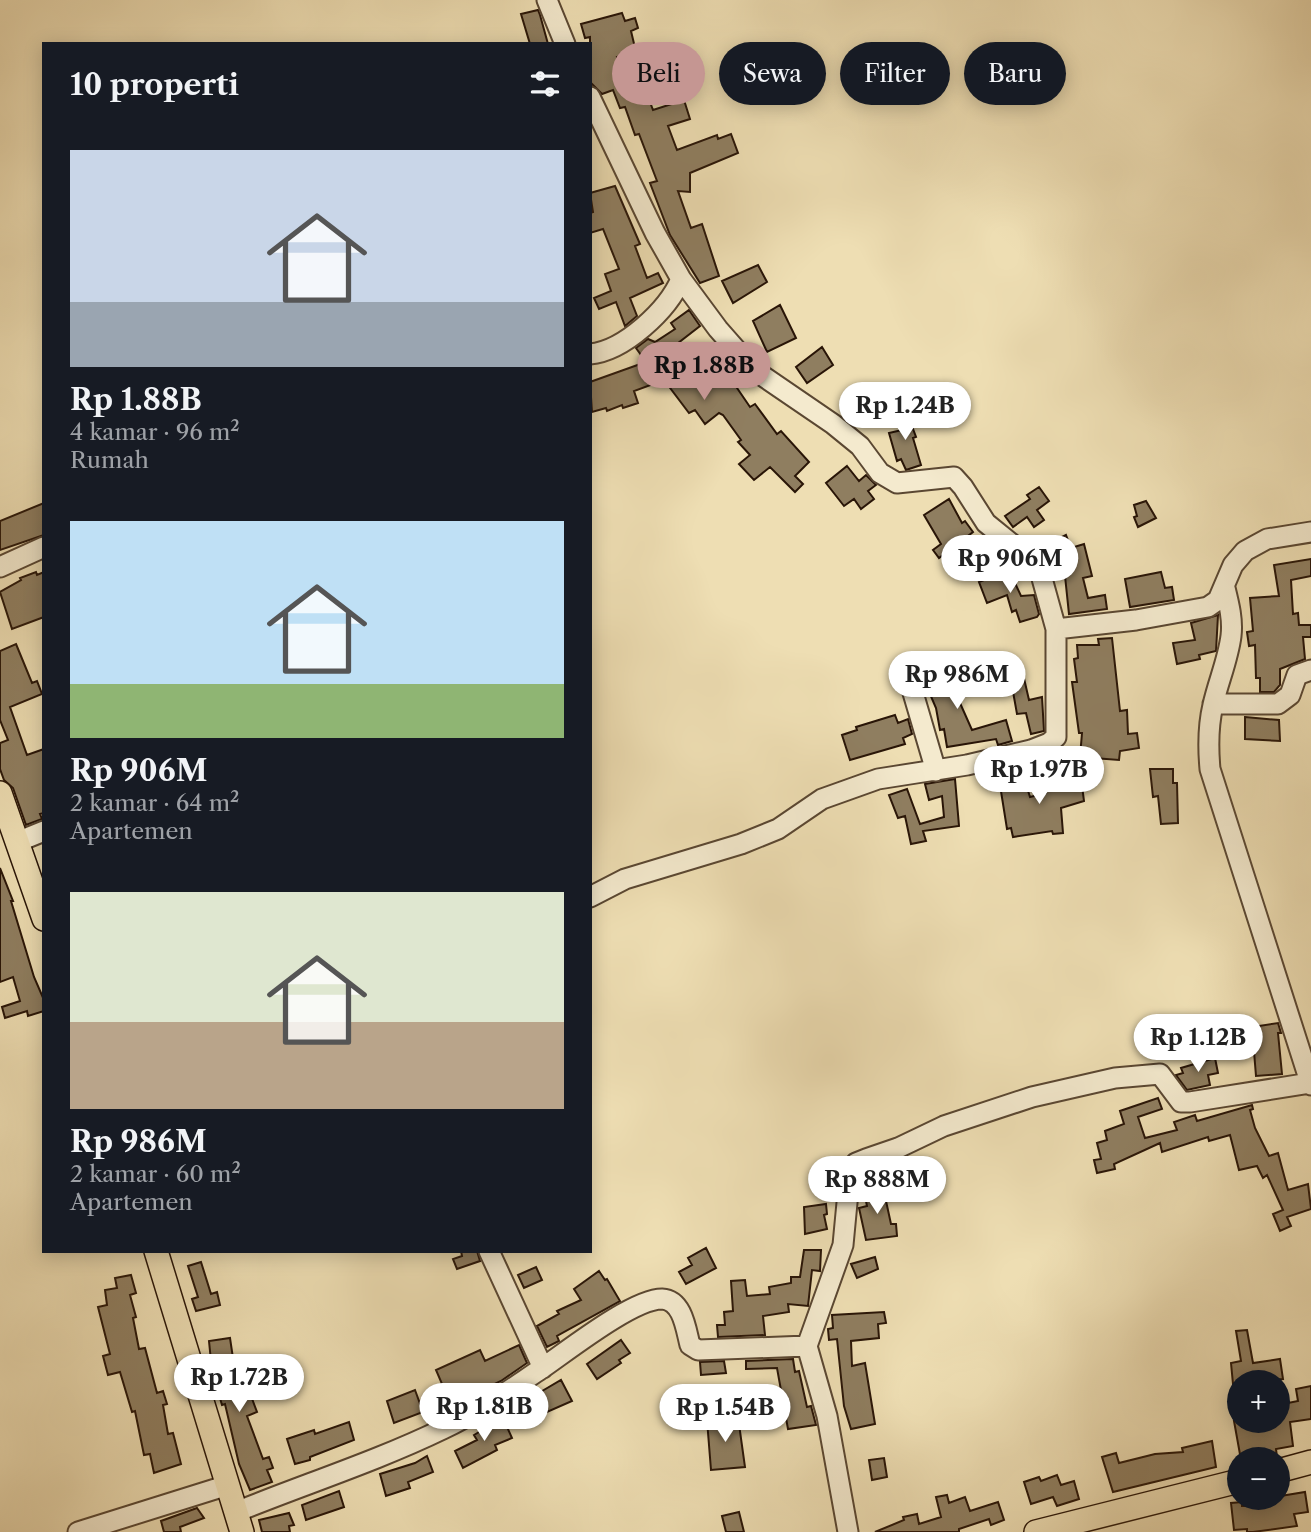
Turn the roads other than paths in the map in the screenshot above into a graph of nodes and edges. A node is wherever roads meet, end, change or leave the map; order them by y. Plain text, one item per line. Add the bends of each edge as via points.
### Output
1 (547, 0) edge
2 (564, 42) edge
3 (592, 101) edge
4 (681, 279) junction
5 (592, 354) edge
6 (1311, 533) edge
7 (42, 548) edge
8 (0, 566) edge
9 (1225, 588) junction
10 (1056, 629) junction
11 (906, 669) dead end
12 (1311, 670) edge
13 (1213, 704) junction
14 (936, 771) junction
15 (0, 793) edge
16 (42, 832) edge
17 (17, 842) junction
18 (592, 896) edge
19 (42, 913) edge
20 (1311, 1084) edge
21 (157, 1253) edge
22 (490, 1253) edge
23 (807, 1346) junction
24 (543, 1368) junction
25 (1311, 1462) edge
26 (1290, 1468) edge
27 (1227, 1484) edge
28 (228, 1485) junction
29 (239, 1522) edge
30 (78, 1532) edge
31 (848, 1532) edge
32 (1036, 1532) edge

1 - 2 street
3 - 4 street
4 - 5 street via 664,308 636,332
4 - 10 street via 754,369 860,446 880,473 897,483 954,477 986,523 1028,551 1038,564
6 - 9 street via 1267,539 1245,551 1233,565
7 - 8 street
9 - 10 street via 1208,607
9 - 13 street via 1231,637
10 - 14 street via 1056,737 1031,750
11 - 14 street
12 - 13 street via 1297,675 1290,695 1278,704
13 - 20 street via 1210,769
14 - 18 street via 878,779 833,795 778,829 625,879
15 - 17 main road
16 - 17 street
17 - 19 main road
20 - 23 street via 1181,1102 1160,1074 1115,1078 964,1118 856,1164 848,1182 844,1245
21 - 28 main road
22 - 24 street
23 - 24 street via 698,1350 690,1345 675,1304 664,1299 600,1328
23 - 31 street via 827,1416
24 - 29 street via 445,1428
25 - 26 main road
27 - 32 main road
28 - 29 main road
28 - 30 street

